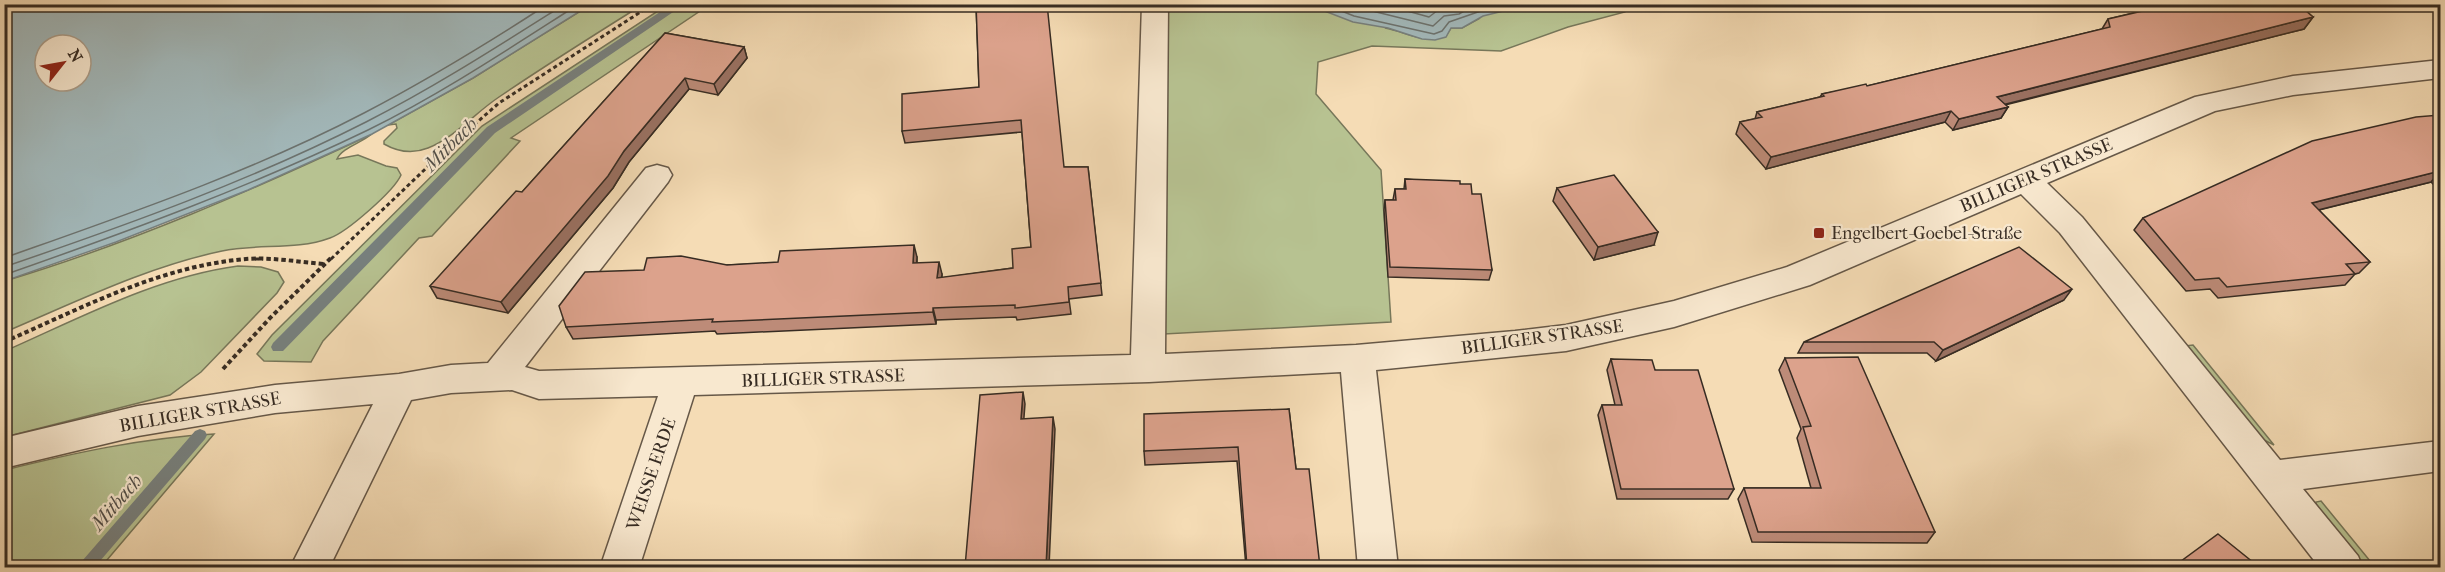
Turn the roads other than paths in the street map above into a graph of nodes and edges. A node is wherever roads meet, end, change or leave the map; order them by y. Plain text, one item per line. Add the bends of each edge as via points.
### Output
1 (1155, 4) edge
2 (2440, 69) edge
3 (657, 176) dead end
4 (2024, 179) junction
5 (1356, 358) junction
6 (1149, 368) junction
7 (498, 376) junction
8 (681, 381) junction
9 (399, 388) junction
10 (4, 453) edge
11 (2440, 456) edge
12 (2272, 477) junction
13 (309, 567) edge
14 (619, 567) edge
15 (1378, 567) edge
16 (2344, 567) edge

1 - 6 street
2 - 4 street, BILLIGER STRASSE via 2321,81 2232,96 2171,117
3 - 7 street
4 - 5 street, BILLIGER STRASSE via 1807,272 1674,314 1566,338
4 - 12 street via 2071,225
5 - 6 street, BILLIGER STRASSE
5 - 15 street
6 - 8 street, BILLIGER STRASSE
7 - 8 street, BILLIGER STRASSE via 512,376 539,385
7 - 9 street, BILLIGER STRASSE via 451,378
8 - 14 street, WEISSE ERDE
9 - 10 street, BILLIGER STRASSE via 320,394 184,413
9 - 13 street
11 - 12 street
12 - 16 street

